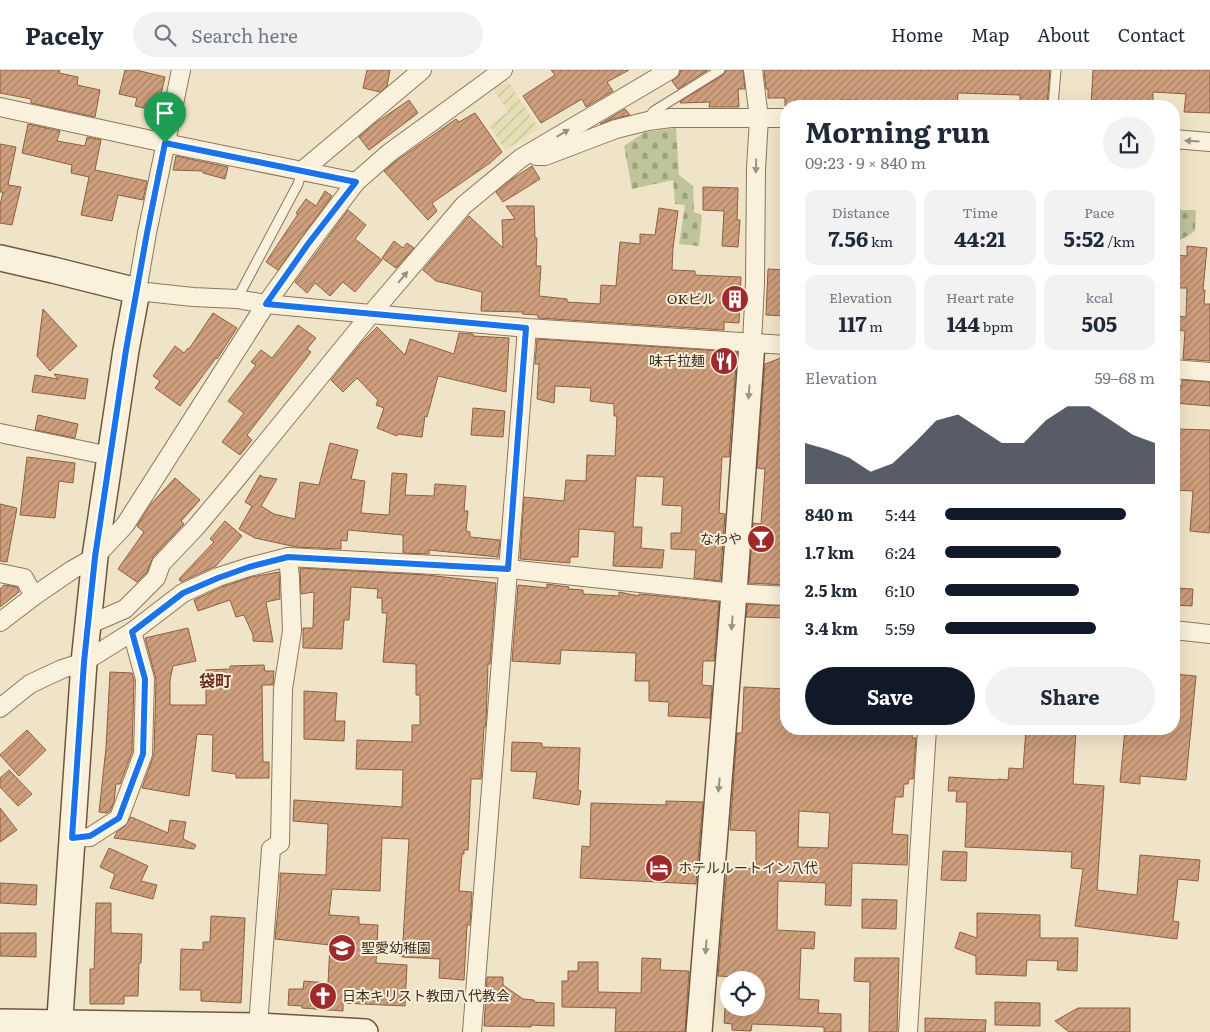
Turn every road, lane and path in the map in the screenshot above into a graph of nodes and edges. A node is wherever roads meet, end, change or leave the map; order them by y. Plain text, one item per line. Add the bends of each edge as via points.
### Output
1 (181, 70) edge
2 (422, 70) edge
3 (502, 70) edge
4 (670, 70) edge
5 (720, 70) edge
6 (753, 70) edge
7 (1056, 70) edge
8 (1054, 100) edge
9 (0, 107) edge
10 (758, 118) junction
11 (780, 118) edge
12 (648, 121) junction
13 (1180, 140) edge
14 (1210, 142) edge
15 (165, 143) junction
16 (521, 158) junction
17 (302, 171) junction
18 (356, 182) junction
19 (0, 258) edge
20 (0, 275) edge
21 (137, 291) junction
22 (238, 299) junction
23 (266, 304) junction
24 (371, 314) junction
25 (526, 328) junction
26 (752, 343) junction
27 (780, 345) edge
28 (1180, 370) edge
29 (1210, 372) edge
30 (0, 433) edge
31 (110, 456) junction
32 (95, 557) junction
33 (288, 557) junction
34 (508, 569) junction
35 (0, 573) edge
36 (734, 593) junction
37 (34, 596) junction
38 (780, 596) edge
39 (0, 622) edge
40 (88, 625) junction
41 (1180, 631) edge
42 (132, 632) junction
43 (1210, 634) edge
44 (84, 662) junction
45 (0, 708) edge
46 (927, 735) edge
47 (72, 838) junction
48 (0, 1022) edge
49 (258, 1026) junction
50 (59, 1028) edge
51 (365, 1032) edge
52 (472, 1032) edge
53 (699, 1032) edge
54 (908, 1032) edge

1 - 15 street
2 - 17 street
3 - 18 street via 389,153
16 -> 4 street
5 - 12 lane via 654,111
6 - 10 street
7 - 8 lane
9 - 15 street
10 - 11 street
10 - 12 street
10 -> 26 street
12 - 16 street via 616,129 545,156
14 -> 13 street
15 - 17 street
15 - 21 street
24 -> 16 street via 464,205
17 - 18 street
17 - 22 lane
18 - 23 street
19 - 21 street
20 - 21 street via 51,286
21 - 22 street
21 - 31 street
22 - 23 street
23 - 24 street
23 - 32 street via 125,525
24 - 25 street
24 - 40 street via 233,483 161,564 156,578 125,609
25 - 26 street
25 - 34 street
26 - 27 street
26 -> 36 street
28 - 29 street
30 - 31 street
31 - 32 street
32 - 37 street
32 - 40 street
33 - 34 street
33 - 42 street via 249,567 183,593
33 - 49 street via 292,631 283,689 280,843 271,849
34 - 36 street
34 - 52 street
35 - 37 street via 24,578
36 - 38 street
36 -> 53 street
37 - 39 street
40 - 44 street
41 - 43 street
42 - 44 street
42 - 47 street via 145,679 143,754 119,818 90,836
44 - 45 street via 30,684
44 - 47 street
46 - 54 street
47 - 50 street
48 - 50 street
49 - 50 street
49 - 51 street

